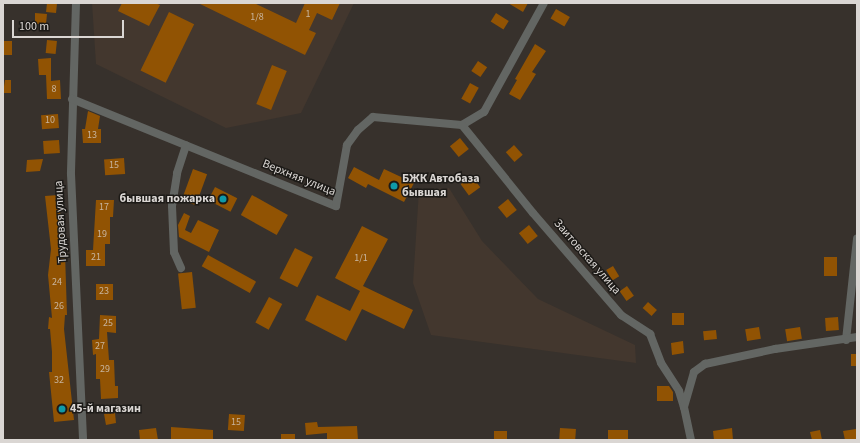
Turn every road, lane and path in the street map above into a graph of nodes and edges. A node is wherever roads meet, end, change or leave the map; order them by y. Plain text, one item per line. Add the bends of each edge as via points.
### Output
1 (76, 3) edge
2 (544, 3) edge
3 (72, 99) junction
4 (462, 125) junction
5 (186, 145) junction
6 (857, 239) edge
7 (181, 268) dead end
8 (857, 337) edge
9 (846, 340) junction
10 (684, 407) junction
11 (84, 440) edge
12 (691, 440) edge

1 - 3 street, Трудовая улица
2 - 4 street via 484,112
3 - 5 street, Верхняя улица
3 - 11 street, Трудовая улица via 71,174
4 - 5 street, Верхняя улица via 373,117 358,130 347,145 336,206
4 - 10 street, Заитовская улица via 532,213 621,314 650,334 661,363 679,391
5 - 7 street via 177,173 172,206 174,252
6 - 9 street
8 - 9 street, Заитовская улица
9 - 10 street, Заитовская улица via 775,349 705,364 694,372
10 - 12 street, Заитовская улица

